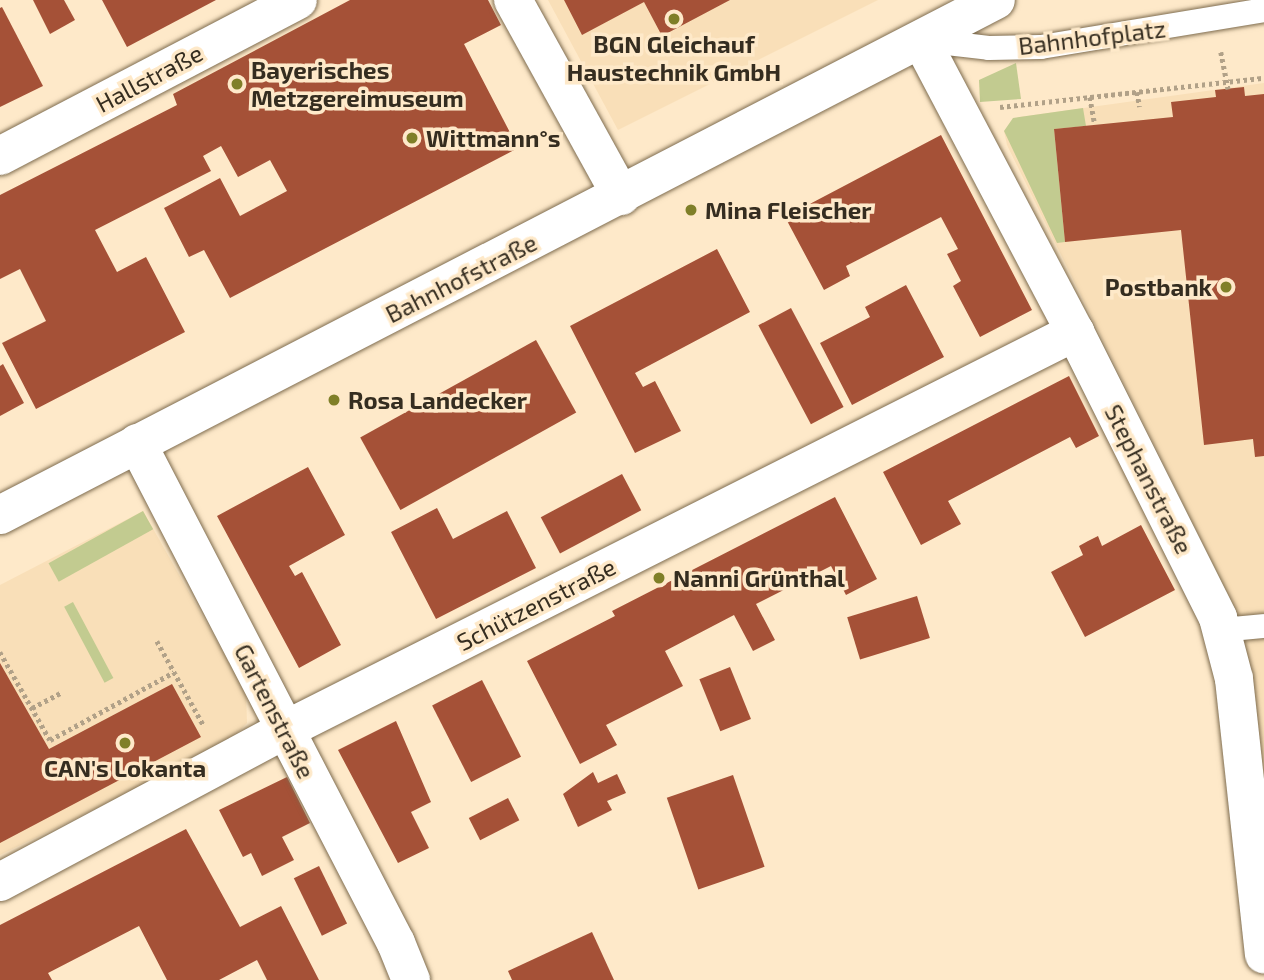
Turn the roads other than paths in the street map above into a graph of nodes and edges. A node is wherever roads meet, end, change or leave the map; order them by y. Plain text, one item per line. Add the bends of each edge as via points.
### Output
1 (298, 0) edge
2 (513, 0) edge
3 (996, 0) edge
4 (1264, 10) edge
5 (920, 40) junction
6 (0, 156) edge
7 (621, 196) junction
8 (1074, 332) junction
9 (137, 443) junction
10 (0, 514) edge
11 (1264, 626) edge
12 (1221, 629) junction
13 (285, 730) junction
14 (0, 882) edge
15 (1264, 954) edge
16 (411, 980) edge

1 - 6 street, Hallstraße
2 - 7 street
3 - 5 street
4 - 5 lane, Bahnhofplatz via 1041,47 989,48
5 - 7 street, Bahnhofstraße
5 - 8 street, Stephanstraße
7 - 9 street, Bahnhofstraße
8 - 12 street, Stephanstraße
8 - 13 street, Schützenstraße
9 - 10 street, Bahnhofstraße
9 - 13 street, Gartenstraße
11 - 12 lane
12 - 15 street, Stephanstraße via 1234,679
13 - 14 street, Schützenstraße
13 - 16 street, Gartenstraße

